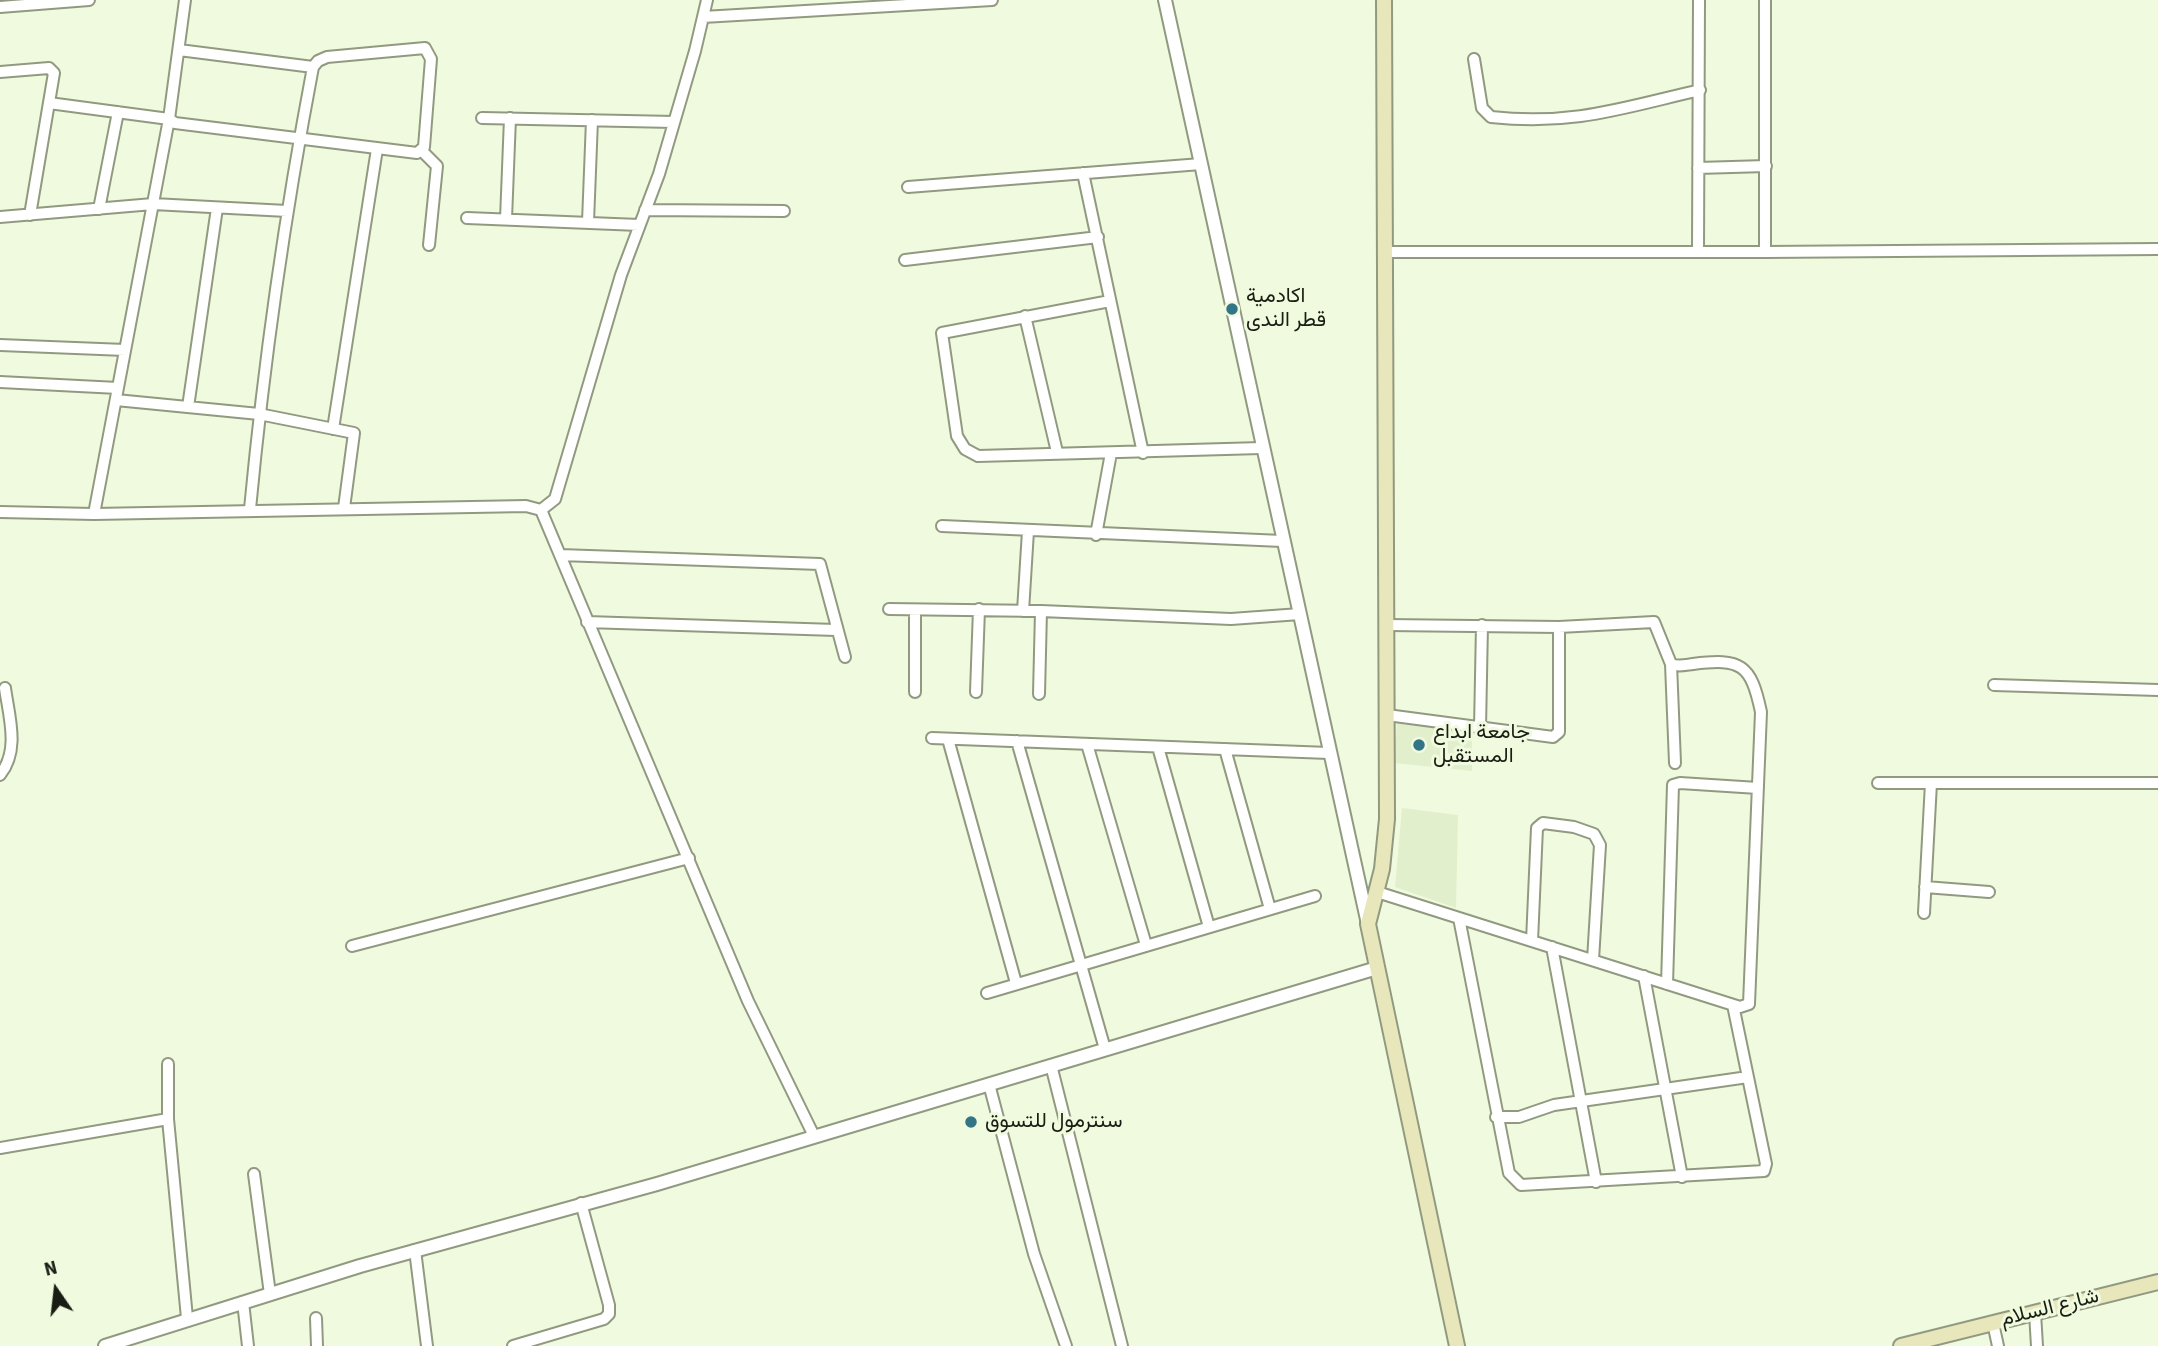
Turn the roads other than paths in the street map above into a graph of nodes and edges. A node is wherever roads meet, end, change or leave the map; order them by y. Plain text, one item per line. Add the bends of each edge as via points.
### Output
1 (89, 0) edge
2 (184, 0) edge
3 (707, 0) edge
4 (992, 0) edge
5 (1165, 0) edge
6 (1384, 0) edge
7 (1699, 0) edge
8 (1765, 0) edge
9 (64, 1) edge
10 (0, 7) edge
11 (703, 17) junction
12 (180, 50) junction
13 (1474, 59) dead end
14 (313, 67) junction
15 (0, 72) edge
16 (1700, 90) junction
17 (49, 103) junction
18 (118, 112) junction
19 (482, 117) dead end
20 (510, 118) junction
21 (169, 119) junction
22 (592, 120) junction
23 (674, 122) junction
24 (300, 137) junction
25 (377, 149) junction
26 (422, 151) junction
27 (1201, 164) junction
28 (1766, 166) junction
29 (1698, 168) junction
30 (1083, 173) junction
31 (908, 187) dead end
32 (153, 204) junction
33 (217, 208) junction
34 (99, 209) junction
35 (645, 210) junction
36 (288, 211) junction
37 (784, 211) dead end
38 (30, 215) junction
39 (0, 217) edge
40 (467, 218) dead end
41 (506, 219) junction
42 (588, 222) junction
43 (639, 225) junction
44 (1098, 237) junction
45 (429, 245) dead end
46 (2158, 249) edge
47 (1698, 251) junction
48 (1385, 252) junction
49 (1765, 252) junction
50 (905, 260) dead end
51 (1110, 301) junction
52 (1025, 316) junction
53 (0, 345) edge
54 (125, 350) junction
55 (0, 382) edge
56 (117, 394) junction
57 (188, 407) junction
58 (259, 414) junction
59 (333, 429) junction
60 (1261, 448) junction
61 (1057, 452) junction
62 (1111, 453) junction
63 (1143, 453) junction
64 (344, 508) junction
65 (250, 509) junction
66 (541, 510) junction
67 (0, 512) edge
68 (94, 514) junction
69 (942, 526) dead end
70 (1028, 531) junction
71 (1096, 535) junction
72 (1282, 541) junction
73 (560, 555) junction
74 (889, 609) dead end
75 (979, 609) junction
76 (915, 610) junction
77 (1023, 611) junction
78 (1041, 611) junction
79 (1300, 614) junction
80 (587, 622) junction
81 (1387, 625) junction
82 (1482, 625) junction
83 (1559, 627) junction
84 (836, 630) junction
85 (845, 657) dead end
86 (1671, 664) junction
87 (1994, 685) dead end
88 (5, 688) dead end
89 (2158, 690) edge
90 (915, 692) dead end
91 (976, 692) dead end
92 (1039, 694) dead end
93 (1387, 715) junction
94 (1480, 728) junction
95 (932, 738) dead end
96 (948, 739) junction
97 (1017, 741) junction
98 (1087, 744) junction
99 (1158, 747) junction
100 (1225, 749) junction
101 (1329, 753) junction
102 (1675, 763) dead end
103 (0, 775) edge
104 (1878, 783) dead end
105 (1931, 783) junction
106 (2158, 783) edge
107 (1758, 788) junction
108 (688, 858) junction
109 (1925, 887) junction
110 (1377, 892) junction
111 (1989, 892) dead end
112 (1315, 896) dead end
113 (1270, 909) junction
114 (1924, 913) dead end
115 (1459, 918) junction
116 (1368, 924) junction
117 (1209, 927) junction
118 (1532, 941) junction
119 (1146, 945) junction
120 (352, 946) dead end
121 (1552, 947) junction
122 (1593, 960) junction
123 (1081, 965) junction
124 (1377, 968) junction
125 (1644, 976) junction
126 (1016, 983) junction
127 (1667, 984) junction
128 (987, 993) dead end
129 (1733, 1005) junction
130 (1105, 1049) junction
131 (168, 1065) dead end
132 (1051, 1065) junction
133 (1748, 1077) junction
134 (989, 1084) junction
135 (1665, 1088) junction
136 (1581, 1101) junction
137 (1496, 1117) junction
138 (168, 1119) junction
139 (814, 1136) junction
140 (0, 1148) edge
141 (254, 1174) dead end
142 (1682, 1177) junction
143 (1596, 1182) junction
144 (581, 1203) junction
145 (415, 1250) junction
146 (2158, 1282) edge
147 (270, 1294) junction
148 (243, 1301) junction
149 (2035, 1313) junction
150 (187, 1318) junction
151 (316, 1318) dead end
152 (1993, 1323) junction
153 (136, 1341) edge
154 (1929, 1343) edge
155 (105, 1346) edge
156 (248, 1346) edge
157 (317, 1346) edge
158 (427, 1346) edge
159 (513, 1346) edge
160 (1066, 1346) edge
161 (1122, 1346) edge
162 (1457, 1346) edge
163 (1901, 1346) edge
164 (1998, 1346) edge
165 (2037, 1346) edge

1 - 9 street
2 - 12 street
3 - 11 street
4 - 11 street
5 - 27 street
6 - 48 main road
7 - 16 street
8 - 28 street
9 - 10 street
11 - 23 street
12 - 14 street
12 - 21 street
13 - 16 street via 1482,108 1490,117 1564,120 1612,113
14 - 24 street
14 - 26 street via 327,57 425,48 431,59
15 - 17 street via 51,69
16 - 29 street
17 - 18 street
17 - 38 street
18 - 21 street
18 - 34 street
19 - 20 street
20 - 22 street
20 - 41 street
21 - 24 street
21 - 32 street
22 - 23 street
22 - 42 street
23 - 35 street
24 - 25 street
24 - 36 street
25 - 26 street
25 - 59 street
26 - 45 street via 437,166
27 - 30 street
27 - 60 street
28 - 29 street
28 - 49 street
29 - 47 street
30 - 31 street
30 - 44 street
32 - 33 street
32 - 34 street
32 - 54 street
33 - 36 street
33 - 57 street
34 - 38 street
35 - 37 street
35 - 43 street
36 - 58 street
38 - 39 street
40 - 41 street
41 - 42 street
42 - 43 street
43 - 66 street via 555,499
44 - 50 street
44 - 51 street
46 - 49 street
47 - 48 street
47 - 49 street
48 - 81 main road
51 - 52 street
51 - 63 street
52 - 61 street
52 - 61 street via 942,333 957,436 965,450 978,456
53 - 54 street
54 - 56 street
55 - 56 street
56 - 57 street
56 - 68 street
57 - 58 street
58 - 59 street
58 - 65 street
59 - 64 street via 355,435
60 - 63 street
60 - 72 street
61 - 62 street
62 - 63 street
62 - 71 street
64 - 65 street
64 - 66 street via 526,506
65 - 68 street
66 - 73 street
67 - 68 street
69 - 70 street
70 - 71 street
70 - 77 street
71 - 72 street
72 - 79 street
73 - 80 street
73 - 84 street via 816,563 822,568
74 - 76 street
75 - 76 street
75 - 77 street
75 - 91 street
76 - 90 street
77 - 78 street
78 - 79 street via 1231,620
78 - 92 street
79 - 101 street
80 - 84 street
80 - 108 street
81 - 82 street
81 - 93 main road
82 - 83 street
82 - 94 street
83 - 86 street via 1654,622
83 - 94 street via 1557,735
84 - 85 street
86 - 102 street
86 - 107 street via 1727,662 1744,667 1761,712
87 - 89 street
88 - 103 street via 12,741
93 - 94 street
93 - 110 main road via 1386,828
95 - 96 street
96 - 97 street
96 - 126 street
97 - 98 street
97 - 123 street
98 - 99 street
98 - 119 street
99 - 100 street
99 - 117 street
100 - 101 street
100 - 113 street
101 - 116 street
104 - 105 street
105 - 106 street
105 - 109 street
107 - 127 street via 1673,785
107 - 129 street via 1752,999 1746,1006
108 - 120 street
108 - 139 street via 748,1001
109 - 111 street
109 - 114 street
110 - 115 street
110 - 116 main road
112 - 113 street
113 - 117 street
115 - 118 street
115 - 137 street
116 - 124 main road
117 - 119 street
118 - 121 street
118 - 122 street via 1537,828 1543,823 1574,827 1594,834 1600,845
119 - 123 street
121 - 122 street
121 - 136 street
122 - 125 street
123 - 126 street
123 - 130 street
124 - 130 street
124 - 162 main road
125 - 127 street
125 - 135 street
126 - 128 street
127 - 129 street
129 - 133 street
130 - 132 street
131 - 138 street
132 - 134 street
132 - 161 street
133 - 135 street
133 - 142 street via 1766,1169
134 - 139 street
134 - 160 street via 1034,1254
135 - 136 street
135 - 142 street
136 - 137 street via 1520,1118
136 - 143 street
137 - 143 street via 1509,1173 1517,1183
138 - 140 street
138 - 150 street
139 - 144 street
141 - 147 street
142 - 143 street
144 - 145 street
144 - 159 street via 609,1314
145 - 147 street
145 - 158 street
146 - 149 main road, شارع السلام
147 - 148 street
148 - 150 street
148 - 156 street
149 - 152 main road, شارع السلام
149 - 165 street
150 - 153 street
151 - 157 street
152 - 154 main road, شارع السلام
152 - 164 street
153 - 155 street
154 - 163 main road, شارع السلام

